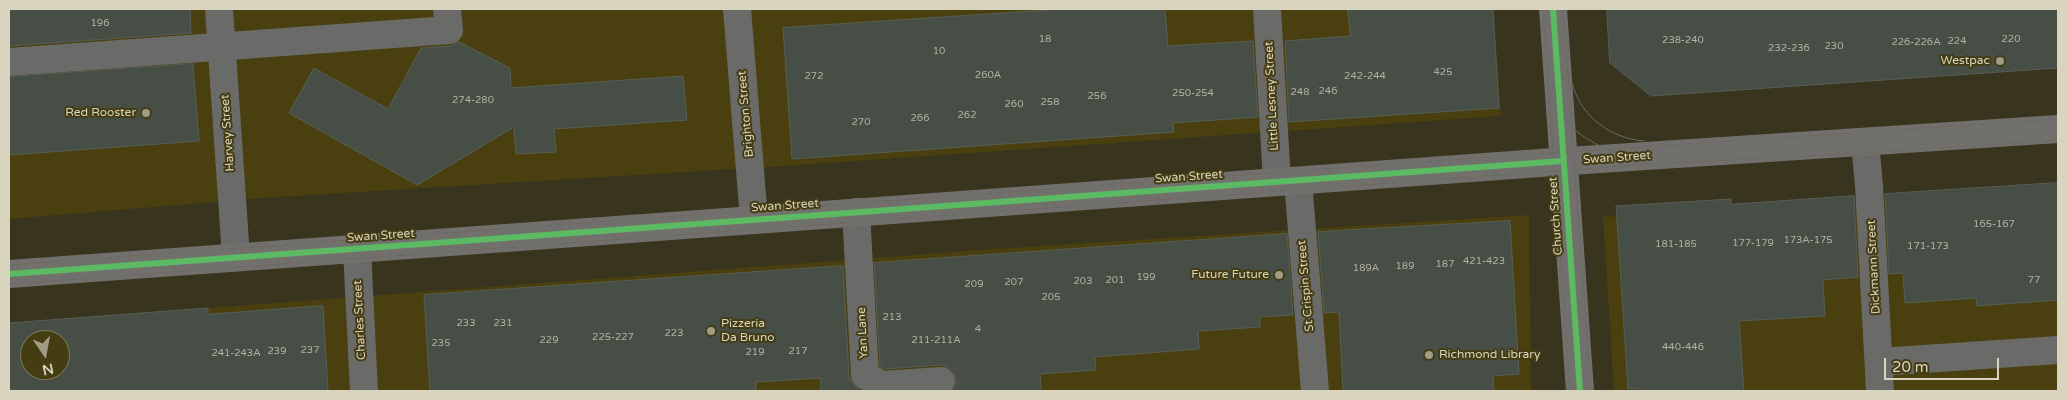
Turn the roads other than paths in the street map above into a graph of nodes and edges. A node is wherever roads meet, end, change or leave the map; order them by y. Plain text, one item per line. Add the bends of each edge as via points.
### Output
1 (219, 9) edge
2 (447, 9) edge
3 (737, 9) edge
4 (1267, 9) edge
5 (1553, 9) edge
6 (222, 47) junction
7 (9, 62) edge
8 (2058, 129) edge
9 (1865, 142) junction
10 (1564, 161) junction
11 (1287, 181) junction
12 (856, 212) junction
13 (754, 220) junction
14 (356, 250) junction
15 (236, 257) junction
16 (9, 274) edge
17 (2058, 350) edge
18 (1879, 362) junction
19 (941, 381) dead end
20 (364, 391) edge
21 (1315, 391) edge
22 (1580, 391) edge
23 (1880, 391) edge

1 - 6 street, Harvey Street
2 - 6 street via 449,30
3 - 13 street, Brighton Street
4 - 11 street, Little Lesney Street
5 - 10 main road, Church Street
6 - 7 street
6 - 15 street, Harvey Street
8 - 9 main road, Swan Street
9 - 10 main road, Swan Street
9 - 18 street, Dickmann Street
10 - 11 main road, Swan Street
10 - 22 main road, Church Street
11 - 12 main road, Swan Street
11 - 21 street, St Crispin Street
12 - 13 main road, Swan Street
12 - 19 street, Yan Lane via 865,375 882,385
13 - 14 main road, Swan Street
14 - 15 main road, Swan Street
14 - 20 street, Charles Street
15 - 16 main road, Swan Street
17 - 18 street
18 - 23 street, Dickmann Street

